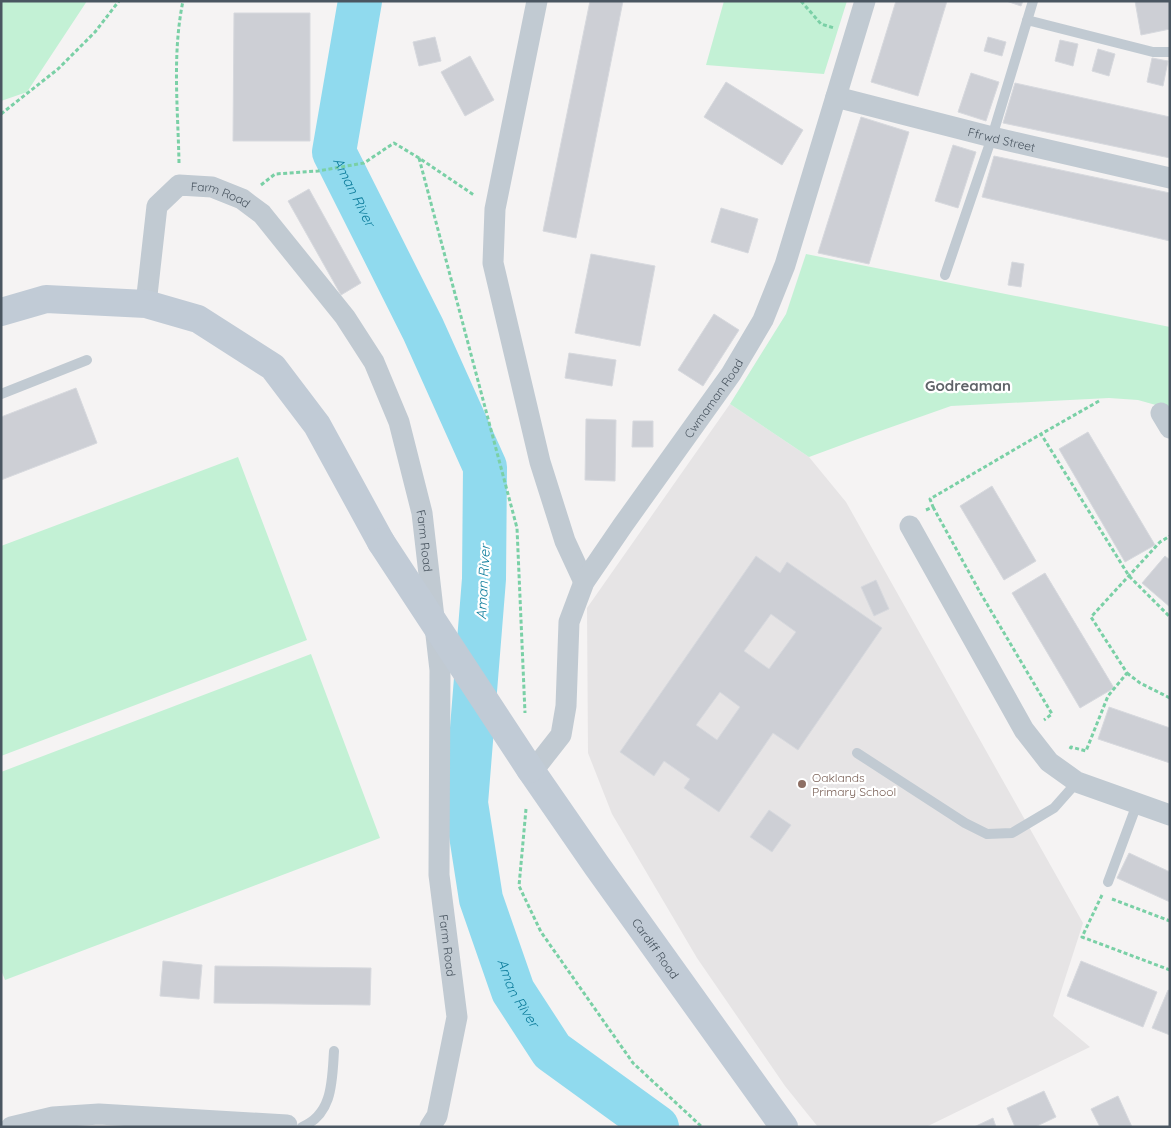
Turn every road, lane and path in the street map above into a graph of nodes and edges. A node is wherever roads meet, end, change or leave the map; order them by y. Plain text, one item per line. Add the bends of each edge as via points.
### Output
1 (119, 1) edge
2 (183, 1) edge
3 (537, 1) edge
4 (801, 1) edge
5 (865, 1) edge
6 (1033, 1) edge
7 (1027, 20) junction
8 (854, 35) junction
9 (1170, 52) edge
10 (836, 97) junction
11 (1, 114) edge
12 (992, 137) junction
13 (419, 158) junction
14 (1170, 178) edge
15 (179, 185) junction
16 (242, 199) junction
17 (495, 209) junction
18 (945, 275) dead end
19 (146, 304) junction
20 (1, 312) edge
21 (86, 360) dead end
22 (1, 394) edge
23 (1100, 401) dead end
24 (1041, 434) junction
25 (933, 507) junction
26 (910, 526) joint
27 (1170, 536) edge
28 (1129, 576) junction
29 (584, 582) junction
30 (1170, 617) edge
31 (1127, 672) junction
32 (1170, 698) edge
33 (526, 720) dead end
34 (1043, 721) dead end
35 (857, 753) dead end
36 (531, 770) junction
37 (1059, 770) junction
38 (1076, 782) junction
39 (527, 800) dead end
40 (1137, 804) junction
41 (1170, 815) edge
42 (1108, 882) joint
43 (1102, 895) junction
44 (1170, 921) edge
45 (1170, 970) edge
46 (334, 1051) dead end
47 (295, 1126) edge
48 (11, 1127) edge
49 (430, 1127) edge
50 (702, 1127) edge
51 (784, 1127) edge

1 - 11 path via 95,32 58,69
2 - 15 path via 177,60
3 - 17 street
4 - 8 path via 822,24
5 - 8 street, Cwmaman Road
6 - 7 lane
7 - 9 lane via 1153,52
7 - 12 lane
8 - 10 street, Cwmaman Road
10 - 12 street, Ffrwd Street
10 - 29 street, Cwmaman Road via 785,265 763,320 731,374
12 - 14 street, Ffrwd Street
12 - 18 lane
13 - 16 path via 394,144 364,163 275,174
13 - 17 path
13 - 33 path via 517,528
15 - 16 street, Farm Road via 212,187
15 - 19 street, Farm Road via 157,206
16 - 49 street, Farm Road via 262,214 345,317 374,362 399,422 422,514 440,670 439,875 457,1018 437,1116
17 - 29 street via 493,263 540,462 565,542
19 - 20 main road, Cardiff Road via 46,299
19 - 36 main road, Cardiff Road, bridge via 198,319 273,367 317,424 381,542
21 - 22 lane
23 - 24 path
24 - 25 path via 930,499
24 - 28 path
25 - 26 path via 905,521
25 - 34 path via 1052,714
26 - 37 street via 1024,730
27 - 28 path via 1160,542
28 - 30 path
28 - 31 path via 1091,617
29 - 36 street, Cwmaman Road via 569,622 566,706 561,735
31 - 32 path via 1140,683
31 - 37 path via 1108,696 1086,751 1071,747
35 - 38 lane via 988,834 1012,833 1054,808
36 - 51 main road, Cardiff Road
37 - 38 street
38 - 40 street
39 - 50 path via 519,886 541,932 632,1063
40 - 41 street
40 - 42 lane
42 - 43 path
43 - 44 path
43 - 45 path via 1082,937
46 - 47 lane via 330,1093 321,1112 310,1123
47 - 48 street via 99,1114 53,1117

